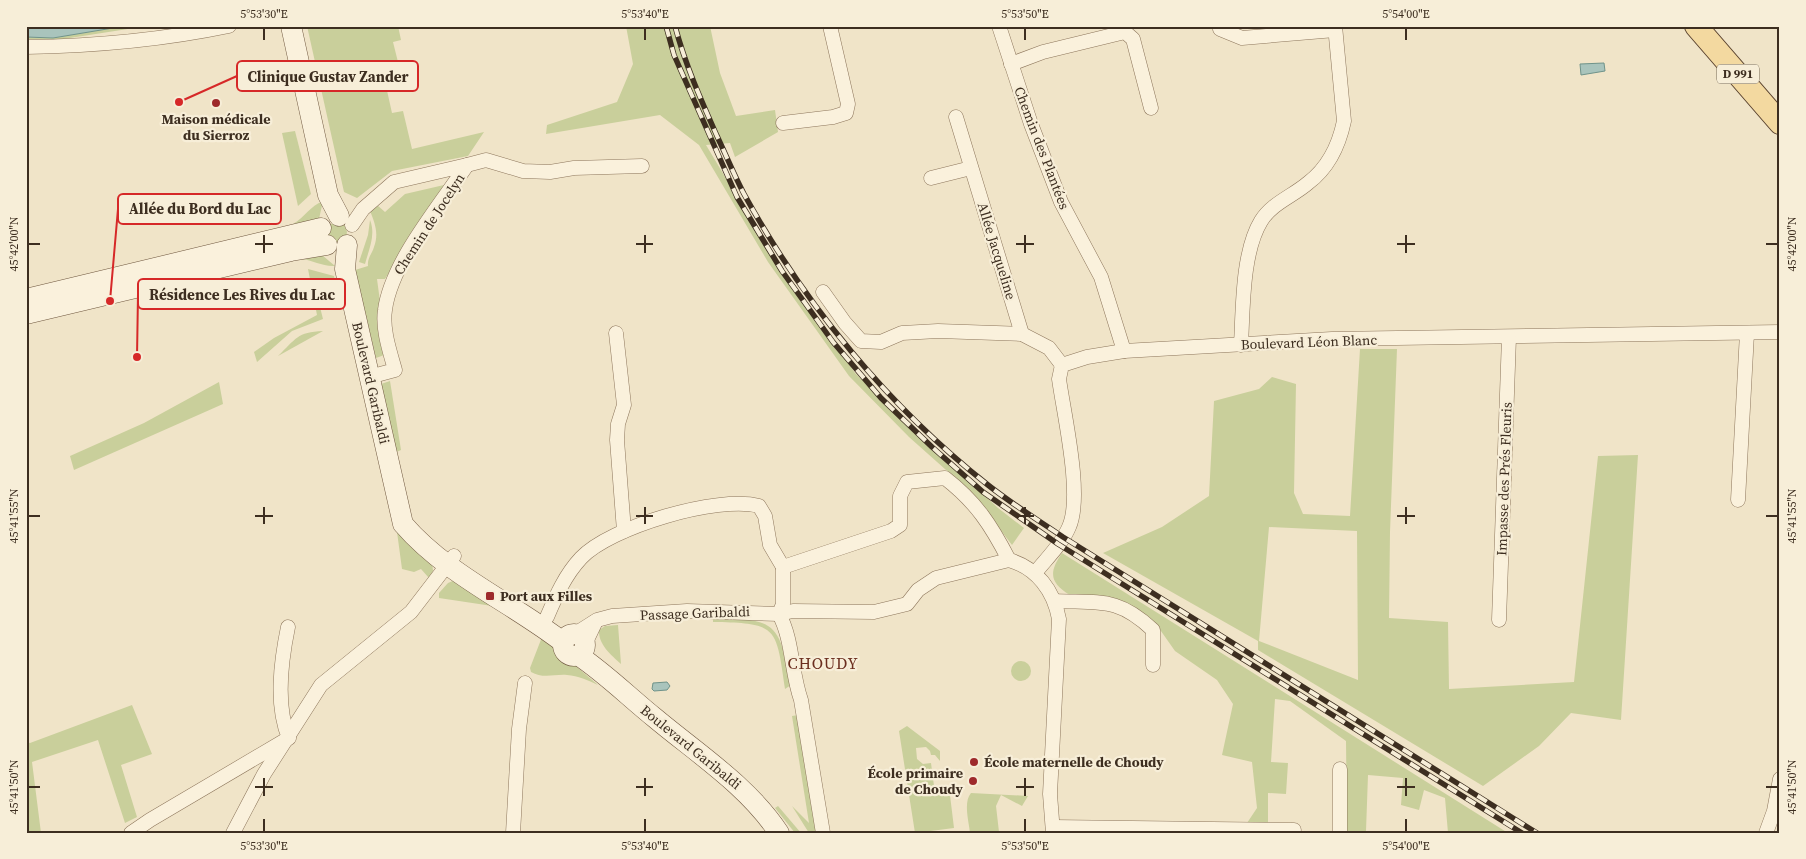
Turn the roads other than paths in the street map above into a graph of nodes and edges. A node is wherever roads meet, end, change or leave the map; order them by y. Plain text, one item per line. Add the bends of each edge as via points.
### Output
1 (229, 26) edge
2 (291, 26) edge
3 (830, 26) edge
4 (999, 26) edge
5 (1696, 26) edge
6 (1335, 28) edge
7 (1220, 29) dead end
8 (26, 47) edge
9 (1011, 64) junction
10 (1151, 108) dead end
11 (956, 117) dead end
12 (783, 123) dead end
13 (1780, 123) edge
14 (467, 165) junction
15 (642, 166) dead end
16 (972, 168) junction
17 (931, 178) dead end
18 (339, 228) junction
19 (823, 292) dead end
20 (26, 299) edge
21 (26, 314) edge
22 (616, 332) dead end
23 (1747, 332) junction
24 (1780, 332) edge
25 (1022, 334) junction
26 (1509, 337) junction
27 (1241, 345) junction
28 (1124, 350) junction
29 (1062, 365) junction
30 (369, 377) junction
31 (1738, 500) dead end
32 (624, 531) junction
33 (1009, 560) junction
34 (451, 561) junction
35 (782, 567) junction
36 (1035, 574) junction
37 (513, 601) junction
38 (1056, 601) junction
39 (779, 614) junction
40 (546, 617) junction
41 (1499, 620) dead end
42 (288, 627) dead end
43 (576, 643) junction
44 (1152, 665) dead end
45 (525, 683) dead end
46 (289, 738) junction
47 (1340, 769) dead end
48 (1780, 779) edge
49 (1053, 830) edge
50 (1294, 830) dead end
51 (131, 833) edge
52 (233, 833) edge
53 (513, 833) edge
54 (779, 833) edge
55 (823, 833) edge
56 (1340, 833) edge
57 (1766, 833) edge

1 - 8 street via 182,36
2 - 18 main road via 328,195
3 - 12 street via 848,104 846,112 833,117
4 - 9 street, Chemin des Plantées
5 - 13 main road, D 991
6 - 7 street via 1242,38
6 - 27 street via 1344,121 1341,135 1319,173 1268,212 1261,222 1248,269
9 - 10 street via 1043,52 1125,32 1133,39
9 - 28 street, Chemin des Plantées via 1061,202 1101,277
11 - 16 street, Allée Jacqueline
14 - 15 street via 486,160 524,171 550,172
14 - 18 street, Chemin de Jocelyn via 394,182
14 - 30 street, Chemin de Jocelyn via 402,262 389,288 384,312 394,370
16 - 17 street
16 - 25 street, Allée Jacqueline
18 - 20 main road
18 - 21 main road via 290,251
18 - 30 main road, Boulevard Garibaldi
19 - 25 street via 861,341 881,342 902,333 938,331
22 - 32 street via 624,405 616,440
23 - 24 street, Boulevard Léon Blanc
23 - 26 street, Boulevard Léon Blanc
23 - 31 street
25 - 29 street via 1049,348
26 - 27 street, Boulevard Léon Blanc via 1332,339
26 - 41 street, Impasse des Prés Fleuris
27 - 28 street, Boulevard Léon Blanc
28 - 29 street, Boulevard Léon Blanc
29 - 36 street via 1059,379 1074,483 1073,510 1070,527
30 - 34 main road, Boulevard Garibaldi via 403,524 418,541
32 - 35 street via 683,512 750,504 759,506 765,516 770,545
32 - 40 street via 582,557 564,581
33 - 35 street via 986,518 945,478 907,482 900,496 900,525 892,531
33 - 36 street
33 - 39 street, Passage Garibaldi via 936,578 918,590 908,604 874,612 793,611
34 - 37 main road, Boulevard Garibaldi
34 - 46 street via 411,612 321,685
35 - 39 street via 783,604
36 - 38 street
37 - 40 main road, Boulevard Garibaldi
37 - 43 main road, Boulevard Garibaldi
38 - 44 street via 1113,603 1135,613 1153,630
38 - 49 street via 1059,619 1050,794
39 - 43 street, Passage Garibaldi via 687,611 612,616 595,623
39 - 55 street via 786,629 801,700
40 - 43 main road, Boulevard Garibaldi
42 - 46 street via 281,659 282,724
43 - 54 main road, Boulevard Garibaldi via 597,668 632,699 750,795
45 - 53 street
46 - 51 street
46 - 52 street via 264,774
47 - 56 street
48 - 57 street
49 - 50 street

